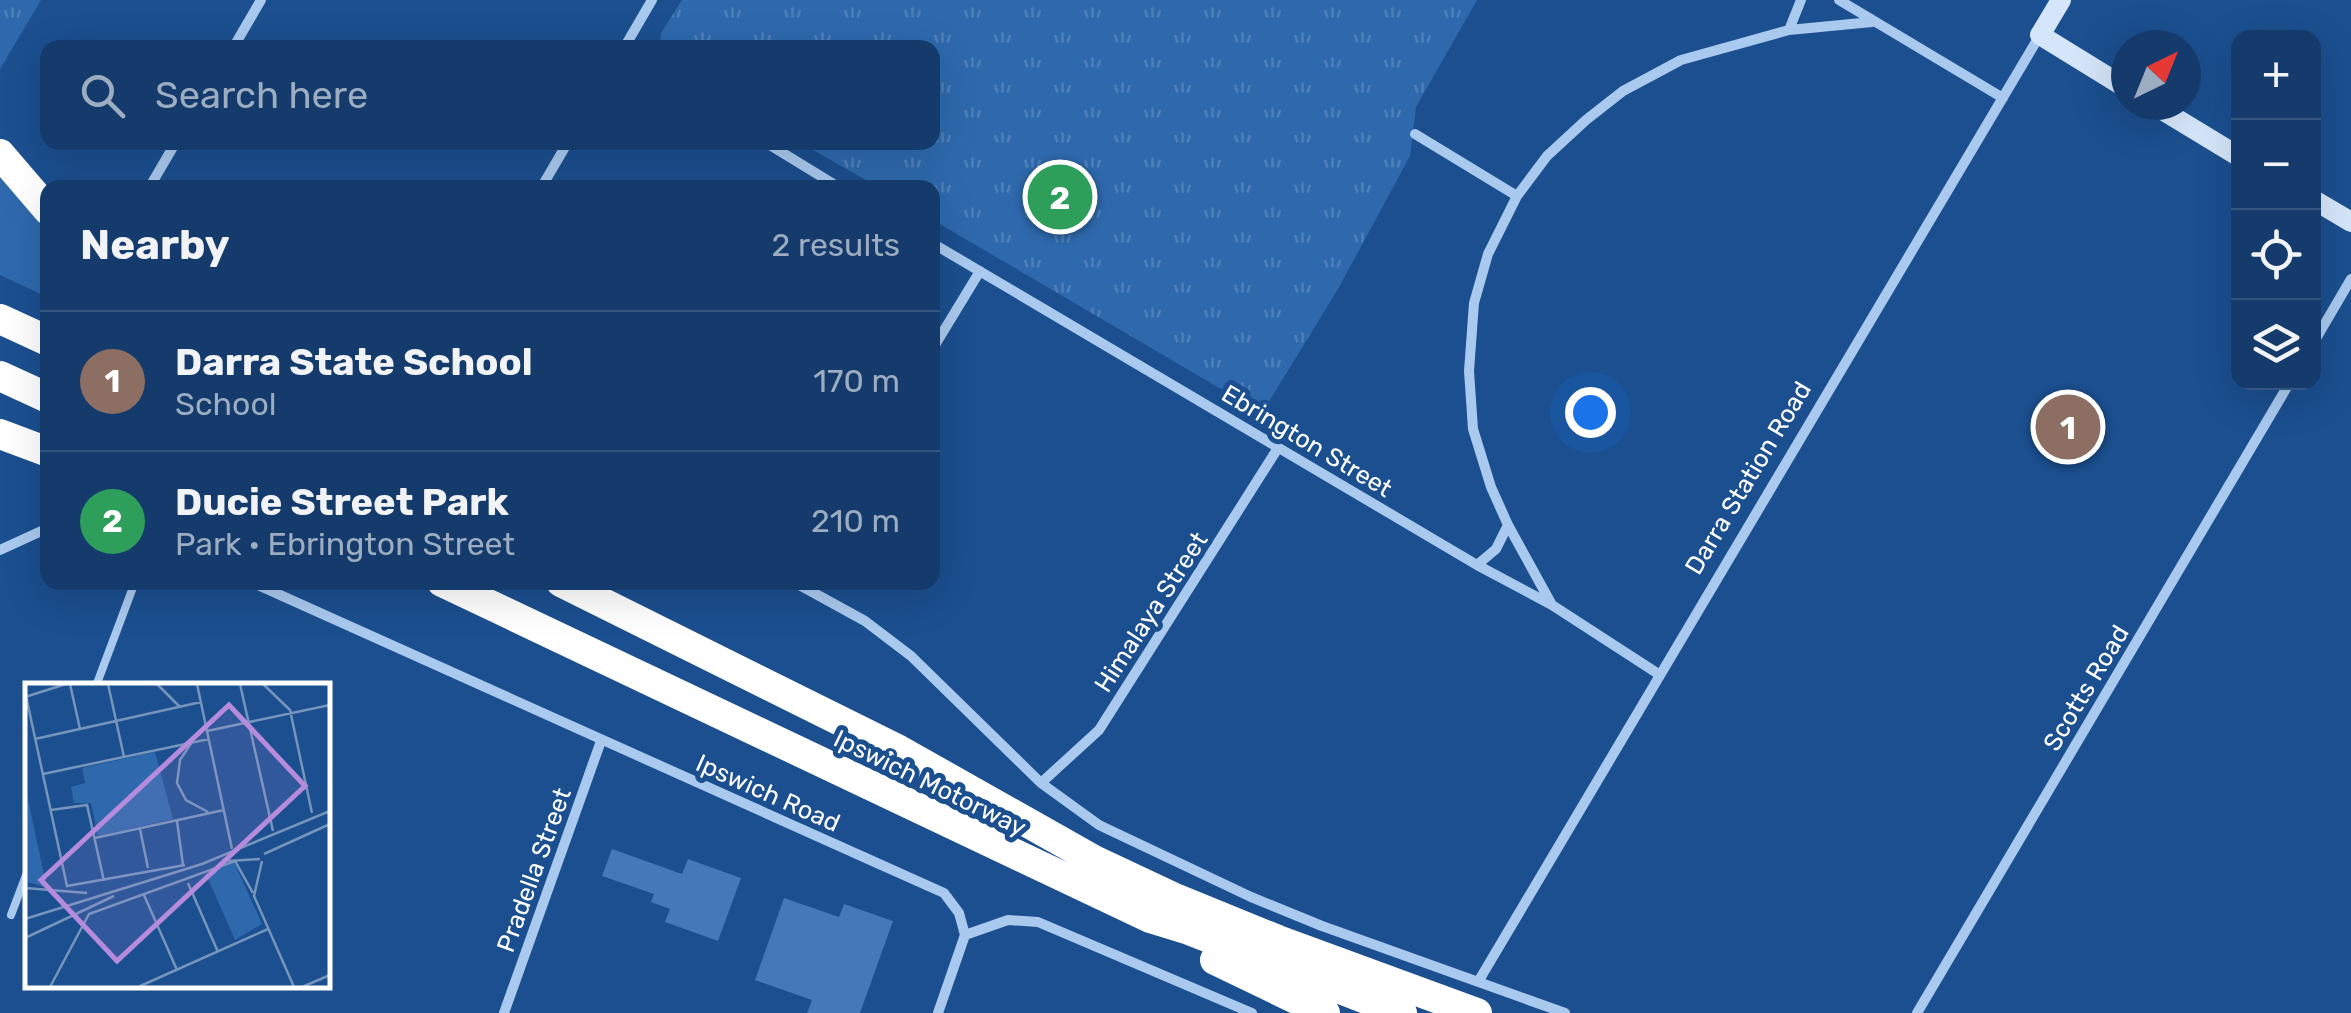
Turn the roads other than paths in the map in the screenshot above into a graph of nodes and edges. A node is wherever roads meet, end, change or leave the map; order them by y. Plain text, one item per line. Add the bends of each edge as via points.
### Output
1 (261, 0) edge
2 (652, 0) edge
3 (1801, 0) edge
4 (1839, 0) edge
5 (2061, 0) edge
6 (1872, 22) junction
7 (1789, 30) junction
8 (2040, 35) junction
9 (237, 40) edge
10 (629, 40) edge
11 (2111, 79) edge
12 (2003, 98) junction
13 (2179, 120) edge
14 (1416, 134) dead end
15 (171, 150) edge
16 (563, 150) edge
17 (777, 150) edge
18 (2231, 152) edge
19 (0, 154) edge
20 (154, 180) edge
21 (546, 180) edge
22 (827, 180) edge
23 (1517, 196) junction
24 (40, 201) edge
25 (2321, 204) edge
26 (2351, 222) edge
27 (940, 247) edge
28 (980, 271) junction
29 (2351, 279) edge
30 (0, 319) edge
31 (2321, 330) edge
32 (940, 337) edge
33 (40, 338) edge
34 (0, 376) edge
35 (2285, 390) edge
36 (40, 394) edge
37 (0, 434) edge
38 (1278, 448) junction
39 (40, 449) edge
40 (1508, 525) junction
41 (40, 532) edge
42 (0, 550) edge
43 (1477, 565) junction
44 (132, 590) edge
45 (269, 590) edge
46 (459, 590) edge
47 (577, 590) edge
48 (809, 590) edge
49 (1552, 605) junction
50 (1660, 675) junction
51 (97, 683) edge
52 (601, 741) junction
53 (1040, 783) junction
54 (25, 878) edge
55 (11, 916) dead end
56 (1150, 918) junction
57 (965, 935) junction
58 (1478, 982) junction
59 (504, 1013) edge
60 (938, 1013) edge
61 (1252, 1013) edge
62 (1325, 1013) edge
63 (1402, 1013) edge
64 (1477, 1013) edge
65 (1566, 1013) edge
66 (1916, 1013) edge

1 - 9 street
2 - 10 street
3 - 7 street
4 - 6 street
5 - 8 street, Darra Station Road
6 - 7 street
6 - 12 street
7 - 23 street via 1681,60 1623,91 1548,156
8 - 11 street
8 - 12 street, Darra Station Road
12 - 50 street, Darra Station Road
13 - 18 street
14 - 23 street
15 - 20 street
16 - 21 street
17 - 22 street
19 - 24 highway
23 - 40 street via 1488,254 1474,303 1469,371 1473,429
25 - 26 street
27 - 28 street, Ebrington Street
28 - 32 street
28 - 38 street, Ebrington Street
29 - 31 street
30 - 33 highway
34 - 36 highway
35 - 66 street, Scotts Road
37 - 39 highway
38 - 43 street, Ebrington Street
38 - 53 street, Himalaya Street via 1099,730
40 - 43 street via 1496,549
40 - 49 street
41 - 42 street
43 - 49 street, Ebrington Street
44 - 51 lane
45 - 52 street, Ipswich Road
46 - 56 highway, Ipswich Motorway
47 - 64 highway, Ipswich Motorway via 898,750 1094,860 1261,933
48 - 53 street via 911,656
49 - 50 street, Ebrington Street
50 - 58 street, Darra Station Road
52 - 57 street, Ipswich Road via 944,893
52 - 59 street, Pradella Street
53 - 58 street via 1099,825 1251,897
54 - 55 lane
56 - 62 highway via 1190,948
56 - 63 highway, Ipswich Motorway
57 - 60 street
57 - 61 street via 1008,920 1038,922
58 - 65 street

